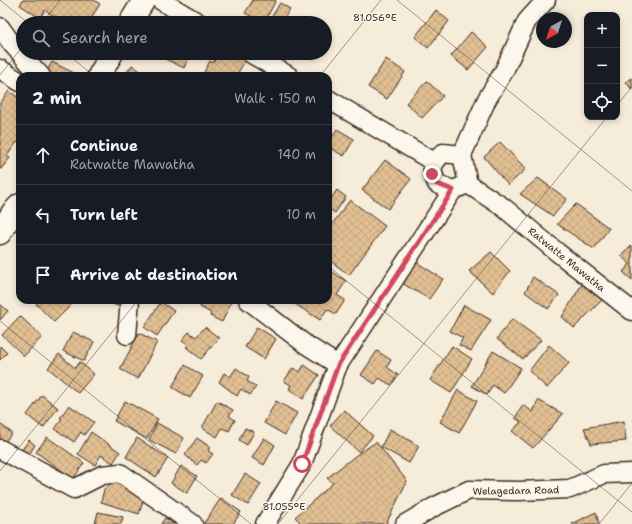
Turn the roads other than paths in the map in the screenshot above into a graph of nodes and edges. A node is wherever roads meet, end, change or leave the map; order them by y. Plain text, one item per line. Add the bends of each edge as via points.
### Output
1 (144, 0) edge
2 (160, 0) edge
3 (546, 1) edge
4 (134, 16) edge
5 (187, 16) edge
6 (0, 27) edge
7 (16, 48) edge
8 (26, 60) edge
9 (108, 60) edge
10 (262, 60) edge
11 (0, 69) edge
12 (37, 72) edge
13 (101, 72) edge
14 (282, 72) edge
15 (16, 79) edge
16 (332, 101) edge
17 (462, 155) junction
18 (434, 162) junction
19 (455, 192) junction
20 (16, 209) edge
21 (1, 230) edge
22 (130, 304) edge
23 (253, 304) edge
24 (632, 311) edge
25 (127, 335) dead end
26 (338, 365) junction
27 (0, 449) edge
28 (632, 473) edge
29 (193, 524) edge
30 (265, 524) edge
31 (405, 524) edge

1 - 4 main road
2 - 5 street
3 - 17 street via 527,21
6 - 7 street
8 - 12 street
9 - 13 main road
10 - 14 street
11 - 15 street
16 - 18 street
17 - 18 street via 443,153
17 - 19 street
18 - 19 street, Ratwatte Mawatha via 432,174 437,184
19 - 24 street, Ratwatte Mawatha via 503,207
19 - 26 street
20 - 21 main road
22 - 25 street
23 - 26 street via 305,344
26 - 30 street via 302,464
27 - 29 street via 74,489 102,475 120,473
28 - 31 street, Welagedara Road via 604,474 570,490 469,490

